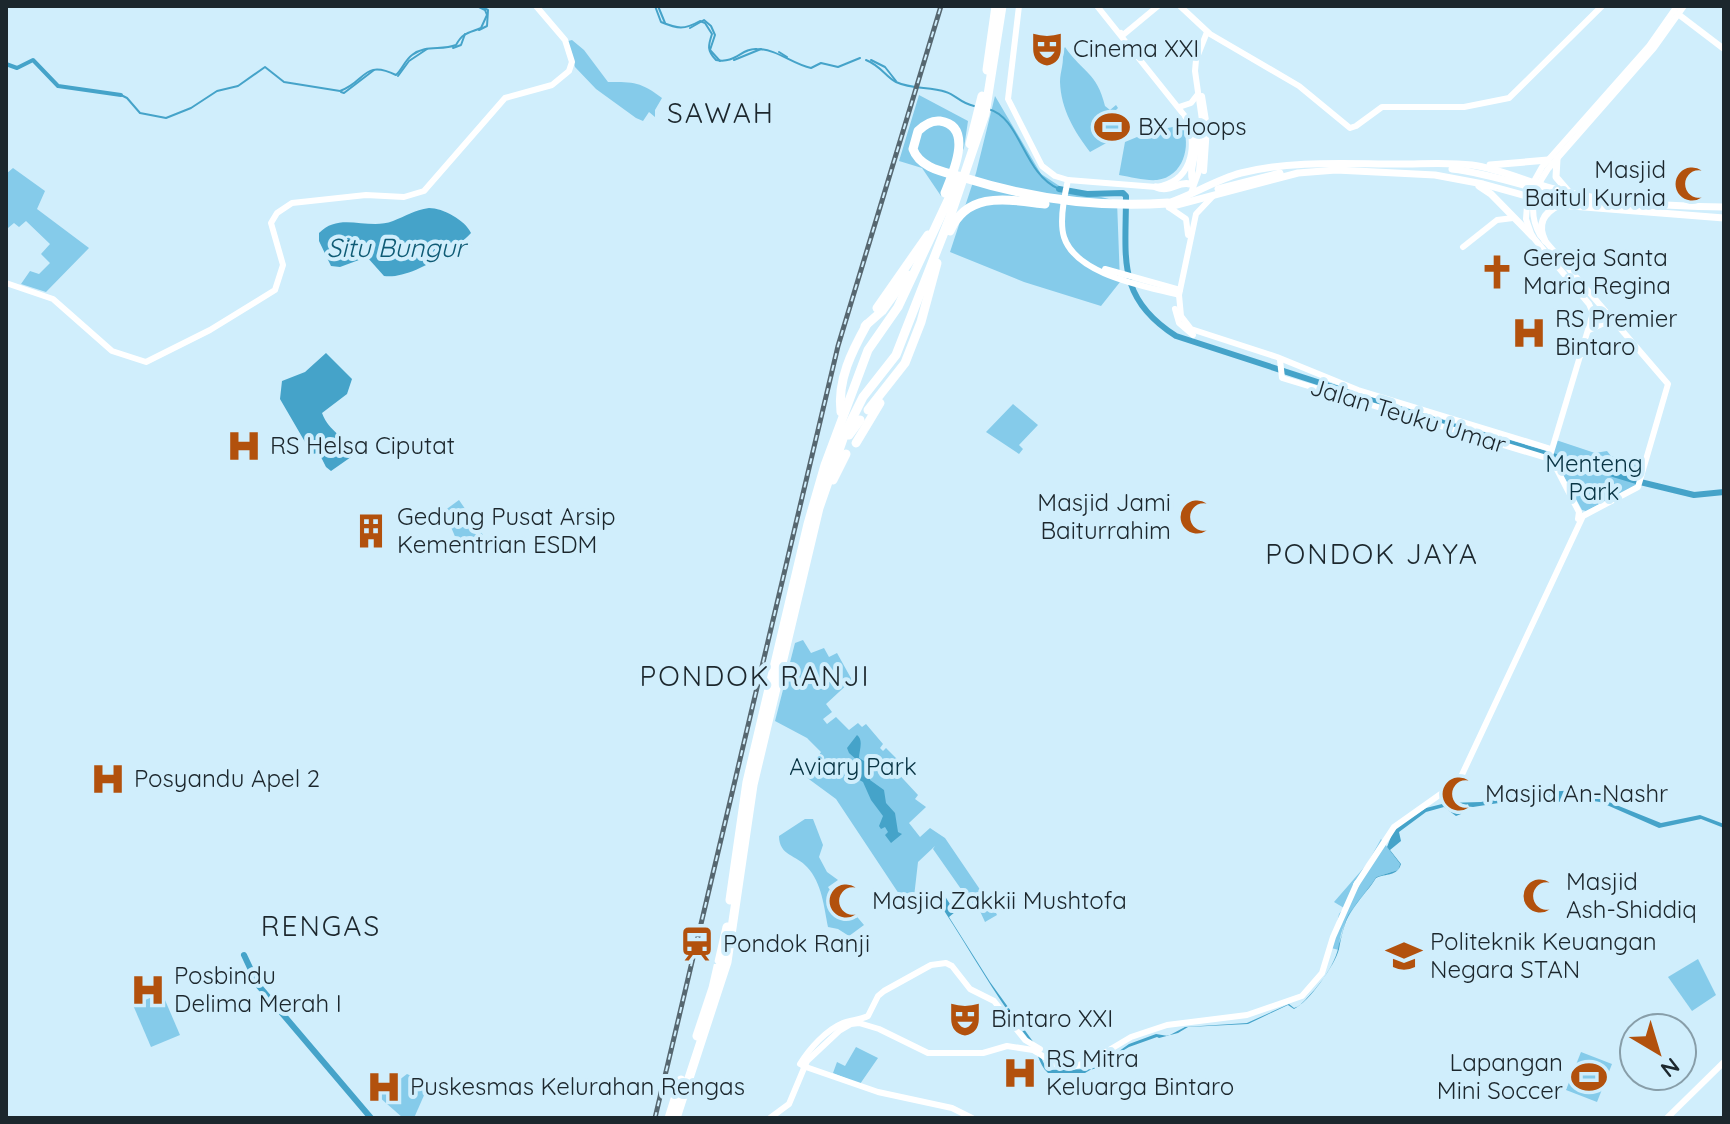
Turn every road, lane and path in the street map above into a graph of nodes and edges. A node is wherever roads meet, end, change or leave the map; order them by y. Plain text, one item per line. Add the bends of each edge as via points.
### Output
1 (536, 6) edge
2 (996, 6) edge
3 (1002, 6) edge
4 (1019, 6) edge
5 (1097, 6) edge
6 (1158, 6) edge
7 (1180, 6) edge
8 (1602, 6) edge
9 (1684, 6) edge
10 (1675, 12) edge
11 (1103, 14) junction
12 (1208, 33) junction
13 (1724, 49) edge
14 (1200, 92) junction
15 (1179, 107) junction
16 (1200, 107) junction
17 (983, 109) junction
18 (1187, 117) junction
19 (1552, 159) junction
20 (1430, 164) junction
21 (1472, 165) junction
22 (1297, 170) junction
23 (1202, 171) junction
24 (1457, 171) junction
25 (1435, 175) junction
26 (1224, 178) junction
27 (1522, 179) junction
28 (1468, 181) junction
29 (1535, 183) junction
30 (1191, 186) junction
31 (1156, 187) junction
32 (1548, 187) junction
33 (1216, 190) junction
34 (1570, 193) junction
35 (1067, 194) junction
36 (1516, 194) junction
37 (1531, 199) junction
38 (1545, 202) junction
39 (1630, 202) junction
40 (1168, 205) junction
41 (1501, 205) junction
42 (1559, 205) junction
43 (1612, 205) junction
44 (1724, 207) edge
45 (1629, 211) junction
46 (1513, 218) junction
47 (1724, 218) edge
48 (1497, 220) junction
49 (1532, 236) junction
50 (1545, 241) junction
51 (1463, 247) dead end
52 (6, 283) edge
53 (1178, 292) junction
54 (1593, 313) junction
55 (1608, 314) junction
56 (1616, 324) junction
57 (1589, 330) junction
58 (1280, 367) junction
59 (898, 373) junction
60 (868, 410) dead end
61 (842, 415) junction
62 (864, 421) junction
63 (1542, 451) junction
64 (1550, 454) junction
65 (829, 487) junction
66 (819, 508) junction
67 (1579, 512) junction
68 (1587, 513) junction
69 (1573, 534) junction
70 (873, 1008) junction
71 (879, 1029) junction
72 (1016, 1030) junction
73 (829, 1038) junction
74 (1007, 1046) junction
75 (1032, 1047) junction
76 (1724, 1062) edge
77 (802, 1066) junction
78 (668, 1118) edge
79 (676, 1118) edge
80 (767, 1118) edge
81 (972, 1118) edge
82 (1667, 1118) edge

1 - 52 main road via 565,40 572,62 569,71 552,85 505,98 424,191 404,197 366,195 292,203 277,213 271,223 283,265 272,294 210,330 146,362 112,351 53,299
2 - 17 highway
3 - 17 highway
4 - 35 main road via 1010,106 1042,166
5 - 11 main road
6 - 11 main road via 1123,35
7 - 12 main road
8 - 12 main road via 1509,98 1464,107 1385,107 1352,128 1299,86
9 - 10 main road
10 - 13 main road
10 - 19 main road
11 - 15 main road
12 - 14 main road via 1196,60
14 - 15 main road
14 - 16 main road
14 - 23 main road via 1207,122
15 - 18 main road
16 - 18 main road via 1192,106
16 - 23 main road
17 - 61 highway via 933,237 898,307 872,341
17 - 66 highway via 950,217 896,355 853,415
18 - 30 main road via 1196,142
18 - 31 main road via 1189,165 1176,181
19 - 21 main road
19 - 29 main road
19 - 34 main road via 1556,177
20 - 21 main road
20 - 22 main road via 1328,163
20 - 24 main road
21 - 27 main road
22 - 25 main road
22 - 26 main road via 1258,169
22 - 33 main road
23 - 26 main road
23 - 30 main road
24 - 25 main road
24 - 43 main road via 1561,200
25 - 28 main road
26 - 30 main road
27 - 29 main road
27 - 36 main road via 1526,190
28 - 36 main road
28 - 41 main road
29 - 32 main road
29 - 37 main road
30 - 31 main road
30 - 40 main road
31 - 35 main road
32 - 34 main road
32 - 38 main road via 1541,192
33 - 40 main road
33 - 53 main road via 1196,214
34 - 39 main road
35 - 40 highway via 1121,207
35 - 53 main road via 1062,226 1072,251 1085,265
35 - 59 highway via 980,201 961,214 938,258 913,345
35 - 61 highway via 975,181 942,171 922,163 913,149 918,131 932,122 950,125 957,134 958,157 942,203 928,235 865,326 842,379
36 - 37 main road
37 - 38 main road
37 - 49 main road via 1526,219
37 - 50 main road
38 - 42 main road
39 - 43 main road
39 - 44 main road
40 - 53 main road via 1188,225
41 - 46 main road
41 - 48 main road
42 - 45 main road
42 - 50 main road via 1542,220
43 - 45 main road
45 - 47 main road
46 - 48 main road
46 - 49 main road
48 - 51 main road
49 - 54 main road
50 - 55 main road
53 - 58 main road, Jalan Teuku Umar via 1181,316 1191,329
54 - 55 main road via 1599,319
54 - 57 main road
55 - 56 main road
56 - 57 main road
56 - 68 main road via 1668,386 1638,487
57 - 64 main road
58 - 63 main road, Jalan Teuku Umar
58 - 63 main road, Jalan Teuku Umar via 1282,378
59 - 60 highway
59 - 62 highway
61 - 78 highway via 808,524 747,782 720,960
62 - 65 highway
62 - 65 highway via 844,445
63 - 64 main road, Jalan Teuku Umar
64 - 67 main road
65 - 66 highway
66 - 79 highway via 753,785 727,962
67 - 68 main road
67 - 69 main road
68 - 69 main road
69 - 75 main road via 1457,783 1405,817 1377,850 1356,885 1322,973 1302,996 1247,1015 1167,1025 1131,1037 1086,1064 1066,1067
70 - 71 main road via 871,1018
70 - 72 main road via 878,996 897,983 946,963 974,992 994,1001
70 - 73 main road via 866,1018 839,1025
71 - 73 main road via 851,1024
71 - 74 main road via 928,1053 983,1053
72 - 74 main road
72 - 75 main road
73 - 77 main road via 809,1050
74 - 75 main road
76 - 82 main road
77 - 80 main road via 787,1102
77 - 81 main road

